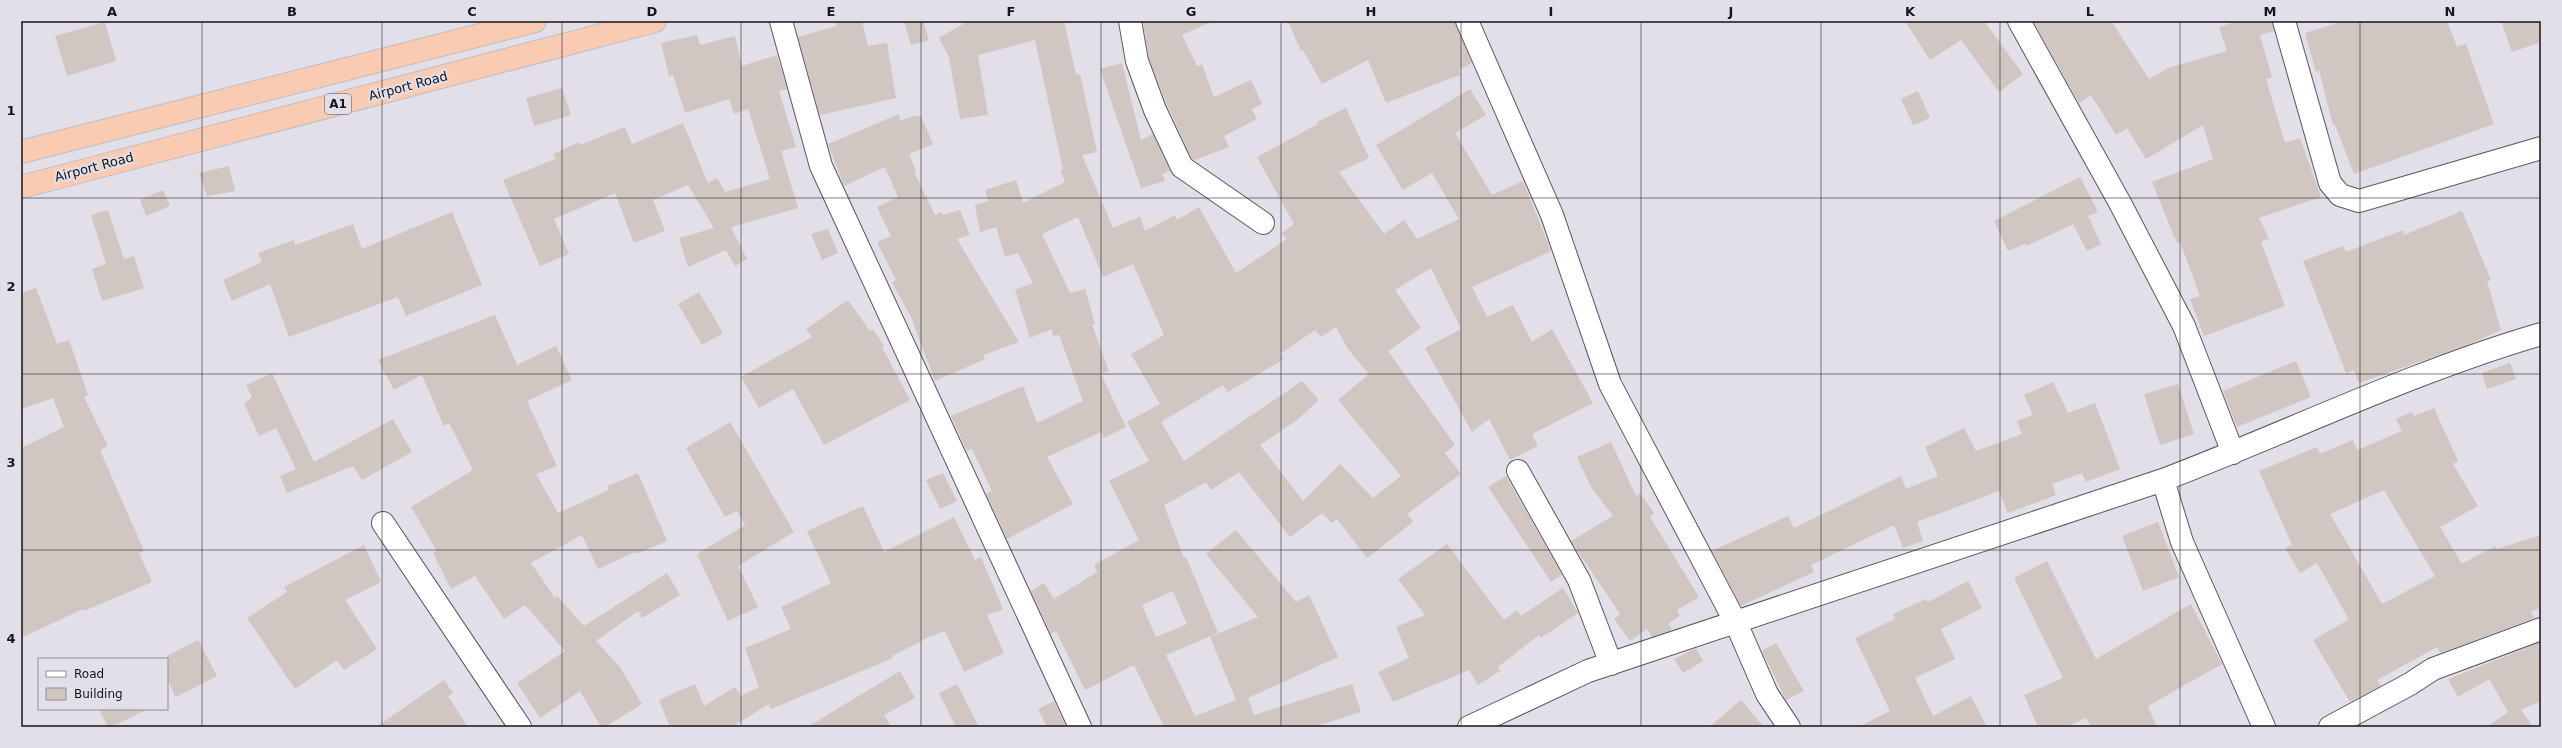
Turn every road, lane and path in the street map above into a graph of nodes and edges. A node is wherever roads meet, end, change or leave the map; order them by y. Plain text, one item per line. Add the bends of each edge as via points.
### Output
1 (534, 21) edge
2 (655, 21) edge
3 (781, 21) edge
4 (1130, 21) edge
5 (1467, 21) edge
6 (2019, 21) edge
7 (2284, 21) edge
8 (2541, 148) edge
9 (21, 152) edge
10 (21, 186) edge
11 (1263, 223) dead end
12 (2541, 334) edge
13 (2233, 453) junction
14 (1518, 471) dead end
15 (2163, 480) junction
16 (383, 523) dead end
17 (1736, 623) junction
18 (2541, 629) edge
19 (1611, 664) junction
20 (520, 727) edge
21 (1080, 727) edge
22 (1468, 727) edge
23 (1789, 727) edge
24 (2264, 727) edge
25 (2330, 727) edge

1 - 9 highway, A1
2 - 10 highway, Airport Road / A1
3 - 21 street via 821,166
4 - 11 street via 1137,61 1155,110 1182,168
5 - 17 street via 1552,215 1610,384
6 - 13 street via 2120,203 2184,326
7 - 8 street via 2330,183 2340,195 2359,201
12 - 13 street via 2505,344 2366,396
13 - 15 street
14 - 19 street via 1580,580
15 - 17 street
15 - 24 street via 2182,542
16 - 20 street
17 - 19 street
17 - 23 street via 1767,694
18 - 25 street via 2433,669
19 - 22 street

